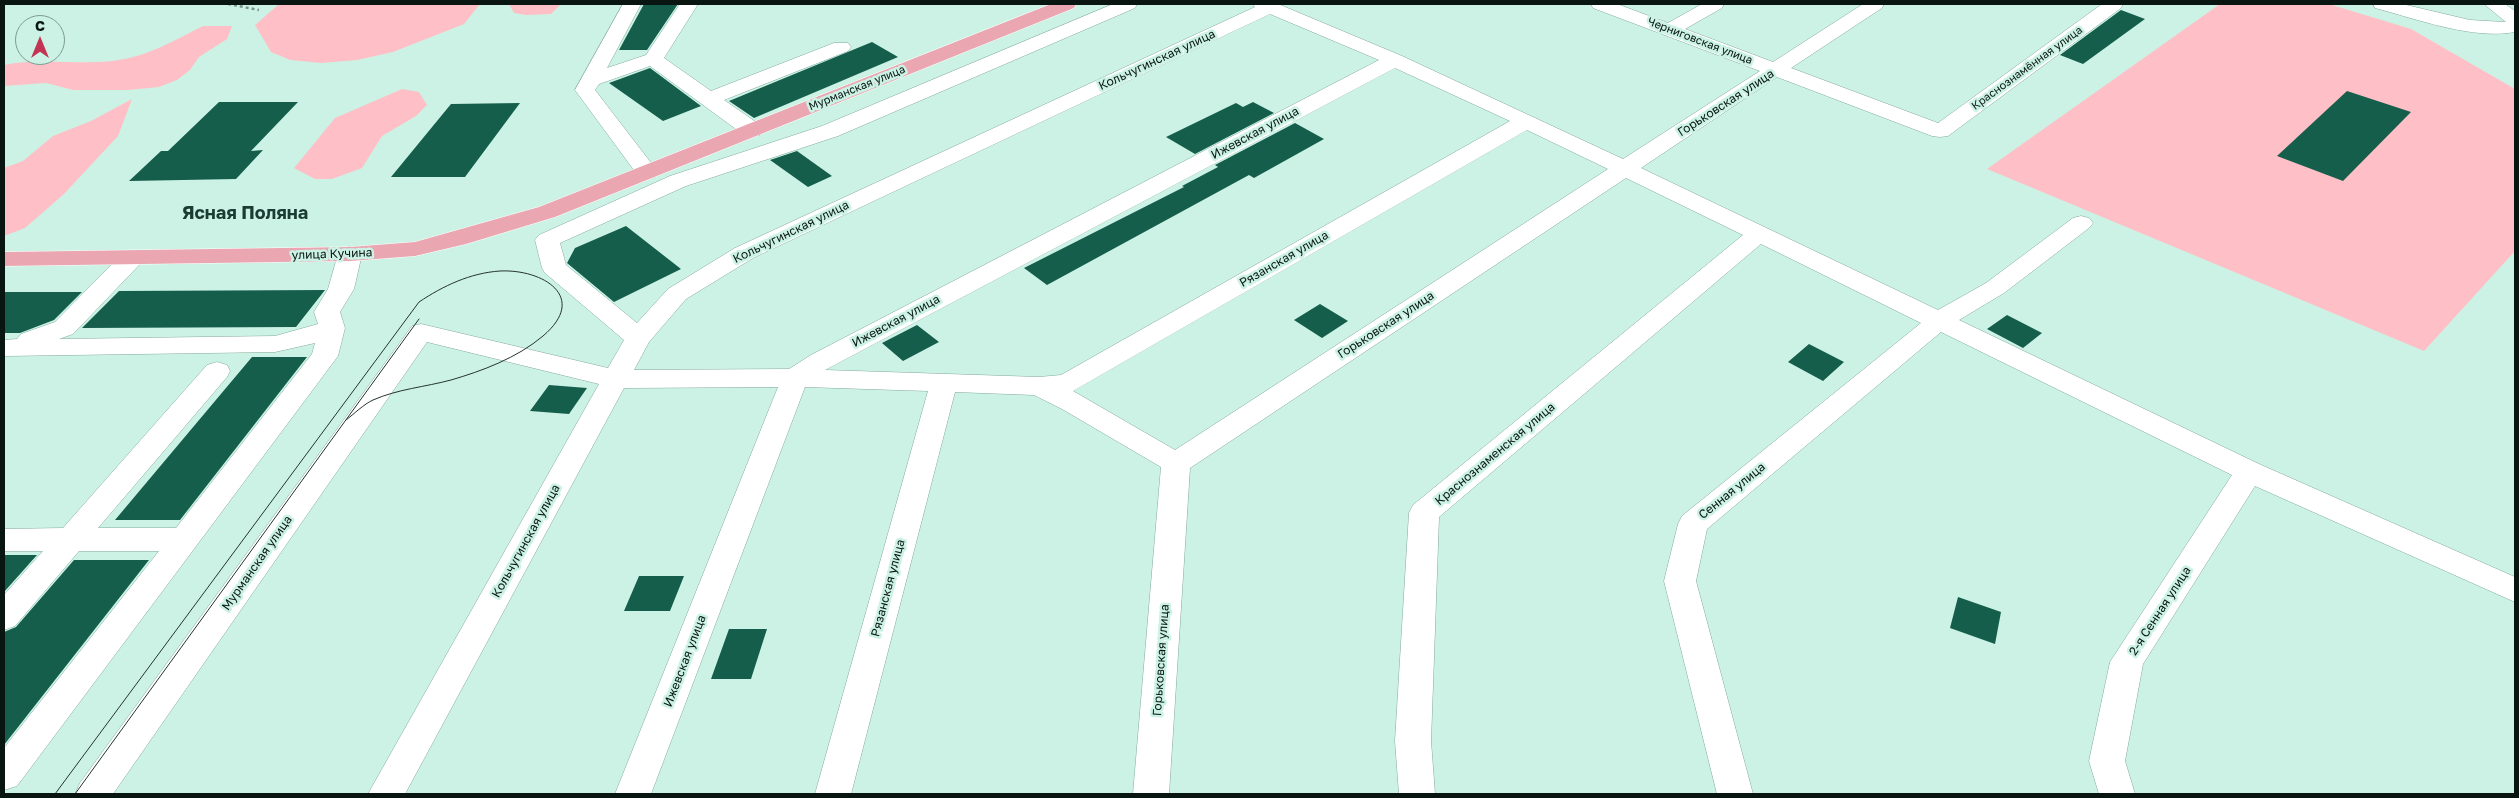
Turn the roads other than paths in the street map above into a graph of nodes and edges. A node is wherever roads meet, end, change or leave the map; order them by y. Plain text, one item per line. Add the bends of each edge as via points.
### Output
1 (632, 4) edge
2 (689, 4) edge
3 (1067, 4) edge
4 (1128, 4) edge
5 (1600, 4) edge
6 (1715, 4) edge
7 (1875, 4) edge
8 (2114, 4) edge
9 (2382, 4) edge
10 (1266, 6) edge
11 (2508, 16) edge
12 (1671, 29) junction
13 (841, 47) dead end
14 (653, 59) junction
15 (1395, 60) junction
16 (1775, 71) junction
17 (590, 80) junction
18 (708, 99) junction
19 (1526, 121) junction
20 (752, 130) junction
21 (1940, 131) joint
22 (1624, 170) junction
23 (647, 172) junction
24 (2081, 223) dead end
25 (1759, 234) junction
26 (350, 254) junction
27 (132, 258) junction
28 (4, 259) edge
29 (1940, 320) junction
30 (332, 328) junction
31 (421, 332) joint
32 (638, 338) junction
33 (4, 349) edge
34 (217, 371) dead end
35 (795, 378) junction
36 (615, 379) junction
37 (944, 383) junction
38 (1038, 386) junction
39 (1176, 463) junction
40 (2249, 471) junction
41 (185, 539) junction
42 (4, 540) edge
43 (69, 540) junction
44 (2515, 590) edge
45 (4, 617) edge
46 (4, 775) edge
47 (93, 794) edge
48 (386, 794) edge
49 (633, 794) edge
50 (832, 794) edge
51 (1151, 794) edge
52 (1417, 794) edge
53 (1735, 794) edge
54 (2116, 794) edge

1 - 17 street
2 - 14 street
3 - 20 main road, Мурманская улица
4 - 32 street via 830,131 678,181 546,240 554,268
5 - 12 street, Черниговская улица
6 - 12 street
7 - 16 street, Горьковская улица
8 - 21 street, Краснознамённая улица
9 - 11 street via 2470,25
10 - 15 street
10 - 32 street, Кольчугинская улица via 744,253 677,294
12 - 16 street, Черниговская улица
13 - 18 street
14 - 17 street
14 - 18 street
15 - 19 street
15 - 35 street, Ижевская улица via 820,361
16 - 21 street, Черниговская улица
16 - 22 street, Горьковская улица
17 - 23 street via 585,90
18 - 20 street
19 - 22 street
19 - 38 street, Рязанская улица via 1067,384
20 - 23 main road, Мурманская улица
22 - 25 street
22 - 39 street, Горьковская улица
23 - 26 main road, улица Кучина via 547,212 458,239 415,249
24 - 29 street, Сенная улица via 1995,288
25 - 29 street
25 - 52 street, Краснознаменская улица via 1424,513 1413,741
26 - 27 main road, улица Кучина
26 - 30 street via 341,289 328,312
27 - 28 main road, улица Кучина
27 - 33 street via 64,328
29 - 40 street
29 - 53 street, Сенная улица via 1693,524 1680,581
30 - 33 street via 275,344
30 - 41 street via 324,356
31 - 36 street, Рязанская улица
31 - 47 street, Мурманская улица
32 - 36 street, Кольчугинская улица
34 - 43 street
35 - 36 street, Рязанская улица
35 - 37 street, Рязанская улица
35 - 49 street, Ижевская улица
36 - 48 street, Кольчугинская улица
37 - 38 street, Рязанская улица
37 - 50 street, Рязанская улица
38 - 39 street via 1072,402
39 - 51 street, Горьковская улица
40 - 44 street
40 - 54 street, 2-я Сенная улица via 2127,662 2107,761
41 - 43 street
41 - 46 street
42 - 43 street
43 - 45 street

